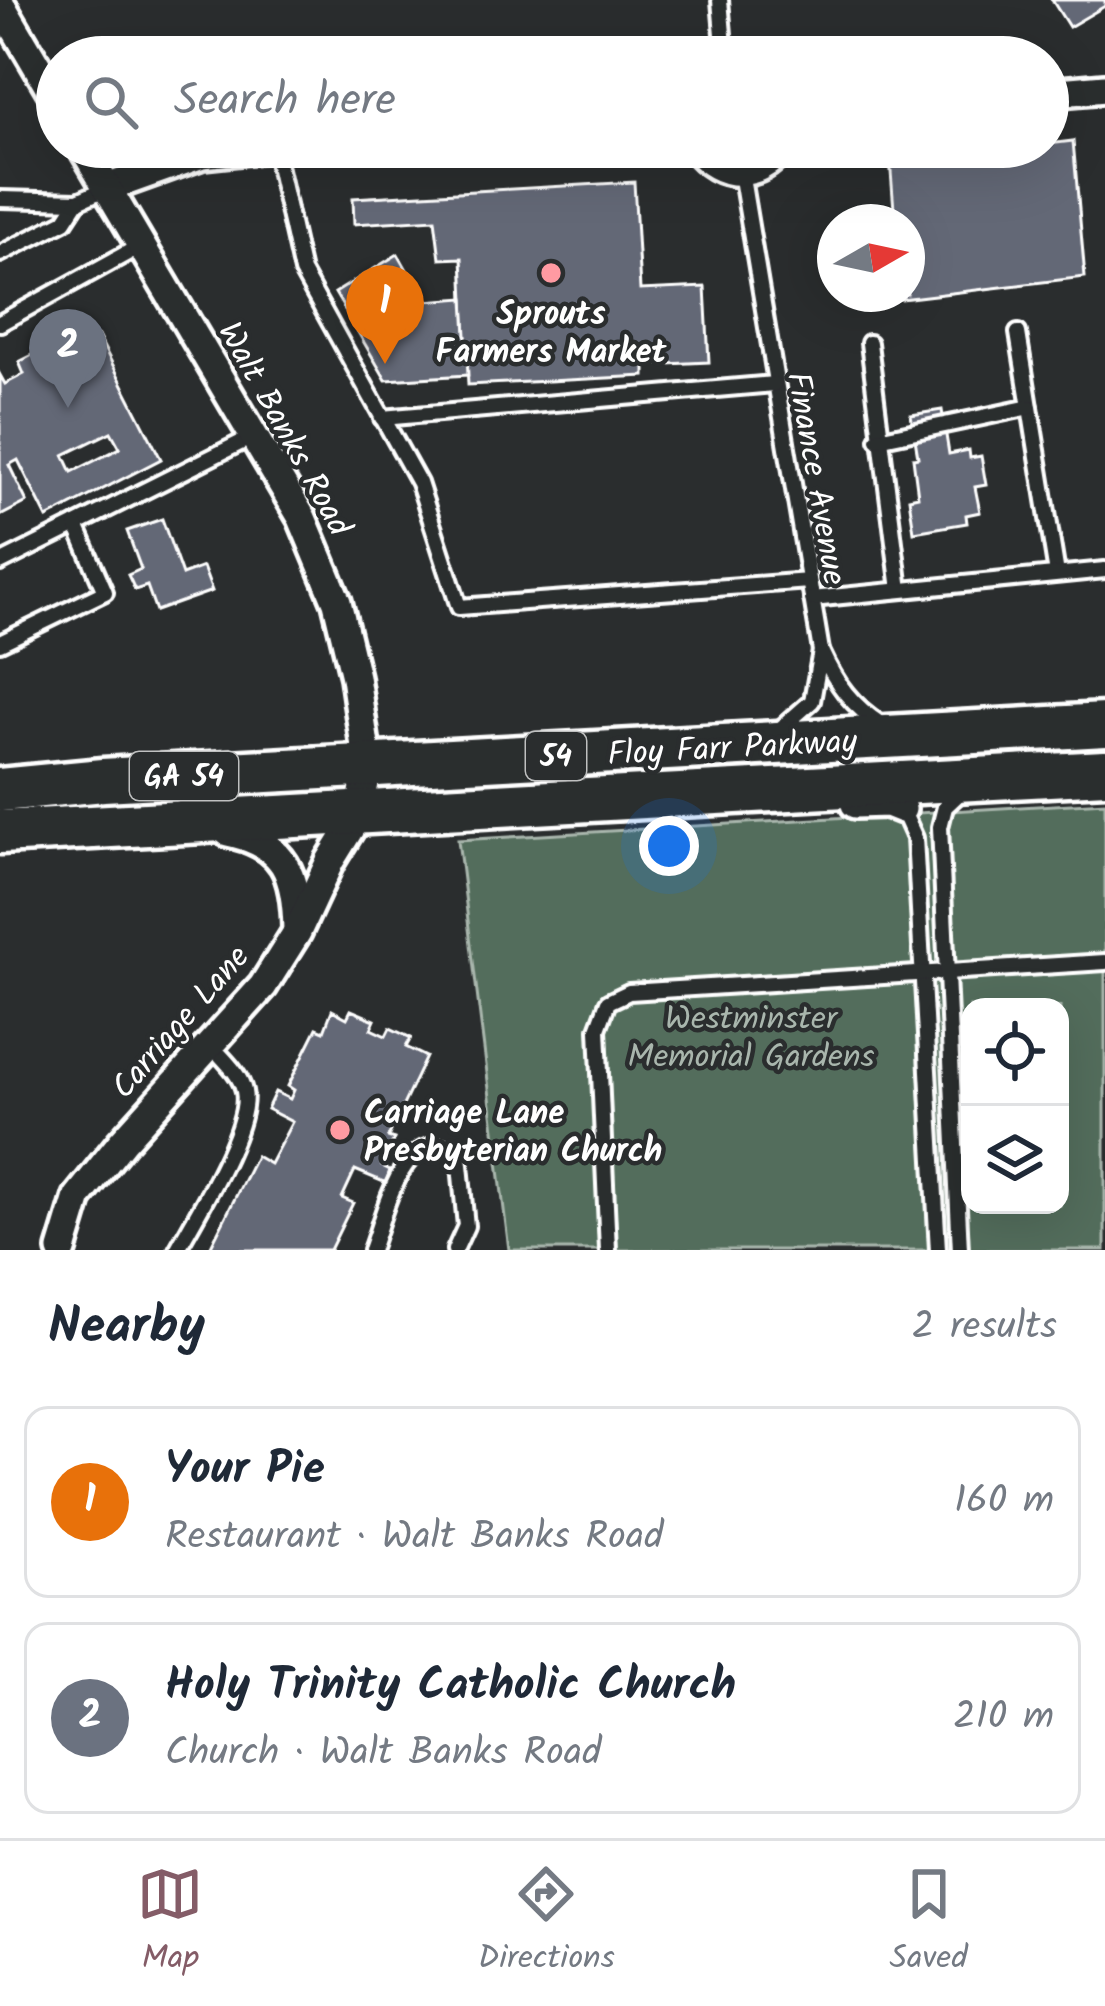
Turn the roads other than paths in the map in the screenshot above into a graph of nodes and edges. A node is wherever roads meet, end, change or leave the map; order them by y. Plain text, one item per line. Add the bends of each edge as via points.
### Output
1 (720, 0) edge
2 (0, 3) edge
3 (723, 36) edge
4 (10, 42) edge
5 (36, 74) edge
6 (1105, 88) edge
7 (1069, 91) edge
8 (95, 168) edge
9 (163, 168) edge
10 (276, 168) edge
11 (725, 168) edge
12 (753, 168) edge
13 (741, 172) junction
14 (107, 188) junction
15 (0, 199) edge
16 (78, 201) junction
17 (140, 246) junction
18 (0, 254) edge
19 (0, 323) edge
20 (1018, 333) dead end
21 (869, 343) dead end
22 (774, 384) junction
23 (1030, 406) junction
24 (382, 418) junction
25 (254, 436) junction
26 (878, 439) junction
27 (76, 525) junction
28 (0, 563) edge
29 (1105, 570) edge
30 (1057, 574) junction
31 (809, 581) junction
32 (900, 590) junction
33 (812, 599) junction
34 (0, 644) edge
35 (821, 651) junction
36 (1105, 725) edge
37 (922, 736) junction
38 (745, 744) junction
39 (368, 767) junction
40 (1105, 772) edge
41 (973, 779) junction
42 (0, 790) edge
43 (776, 790) junction
44 (902, 809) joint
45 (359, 814) junction
46 (183, 823) junction
47 (0, 832) edge
48 (297, 932) junction
49 (1105, 962) edge
50 (946, 972) junction
51 (923, 974) junction
52 (210, 1044) junction
53 (62, 1250) edge
54 (177, 1250) edge
55 (371, 1250) edge
56 (455, 1250) edge
57 (608, 1250) edge
58 (938, 1250) edge
59 (960, 1250) edge

1 - 3 lane
2 - 4 street
4 - 5 street
6 - 7 street
8 - 14 street, Walt Banks Road
9 - 14 street
10 - 24 lane via 302,272
11 - 13 street
12 - 13 street
13 - 22 lane, Finance Avenue
14 - 16 lane
14 - 17 street, Walt Banks Road
15 - 16 lane
16 - 18 lane via 64,221
17 - 19 lane
17 - 25 street, Walt Banks Road
20 - 23 lane
21 - 26 lane
22 - 24 lane
22 - 31 lane, Finance Avenue
23 - 26 lane
23 - 30 lane
24 - 31 lane via 419,483 459,608
25 - 27 lane
25 - 39 street, Walt Banks Road via 302,518 337,602
26 - 32 lane
27 - 28 lane
27 - 34 lane via 105,592
29 - 30 lane
30 - 32 lane
31 - 33 lane, Finance Avenue
32 - 33 lane
33 - 35 lane, Finance Avenue
35 - 37 lane, Finance Avenue via 856,708 887,728
35 - 38 lane, Finance Avenue via 812,701 771,736
36 - 37 main road, Floy Farr Parkway
37 - 38 main road, Floy Farr Parkway
38 - 39 main road, Floy Farr Parkway / 54
39 - 42 main road, Floy Farr Parkway / GA 54
39 - 45 street, Carriage Lane
40 - 41 main road, Floy Farr Parkway / GA 54
41 - 43 main road, Floy Farr Parkway / GA 54
41 - 50 lane via 945,807 940,827
43 - 44 street via 812,806
43 - 45 main road, Floy Farr Parkway / GA 54
44 - 51 lane via 916,838
45 - 46 main road, Floy Farr Parkway / GA 54
45 - 48 street, Carriage Lane
46 - 47 main road, Floy Farr Parkway / GA 54
46 - 48 street via 260,839 273,850 292,883
48 - 52 street, Carriage Lane
49 - 50 lane
50 - 51 lane
50 - 59 lane
51 - 57 lane via 629,992 608,1002 598,1062
51 - 58 lane
52 - 53 street, Carriage Lane via 78,1197
52 - 54 lane via 237,1075 244,1117
55 - 56 lane via 405,1162 424,1147 445,1145 459,1155 466,1226

